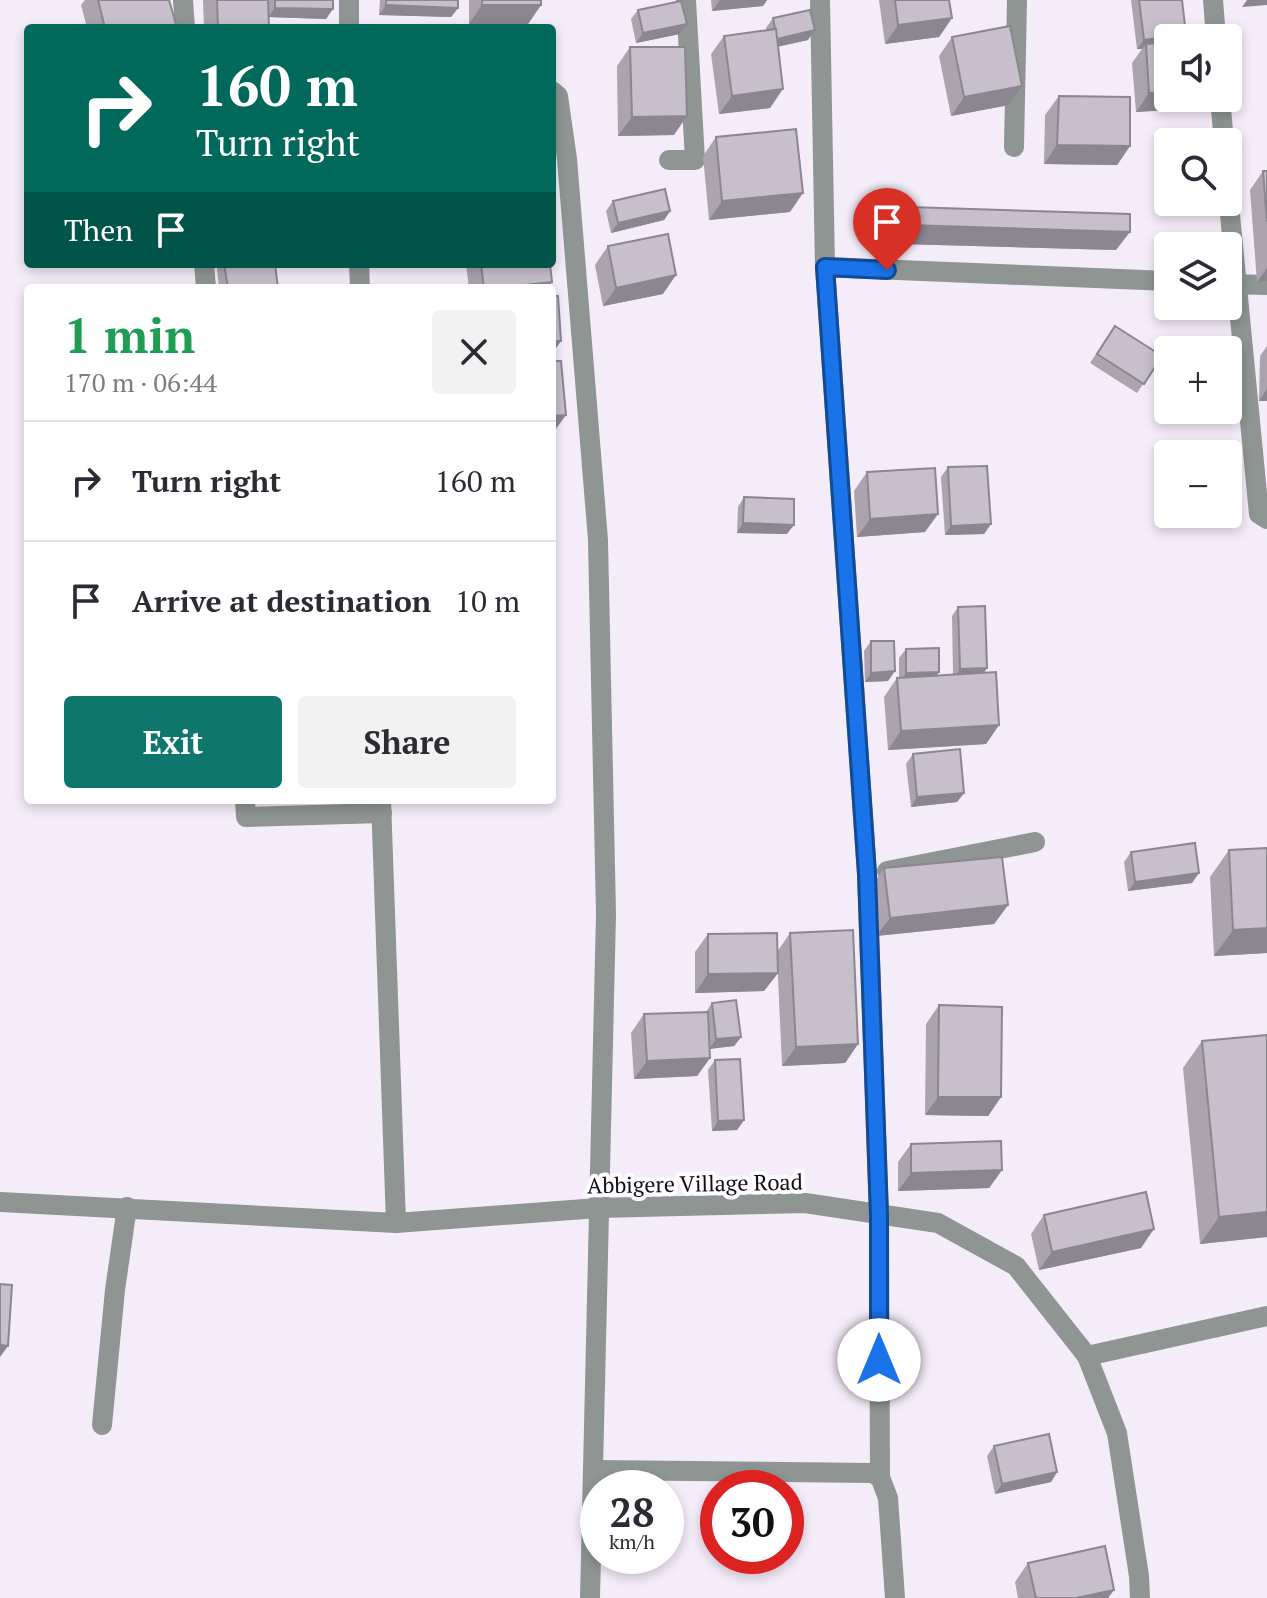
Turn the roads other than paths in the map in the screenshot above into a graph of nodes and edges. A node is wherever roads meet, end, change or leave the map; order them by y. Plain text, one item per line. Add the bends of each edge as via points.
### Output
1 (183, 0) edge
2 (349, 0) edge
3 (686, 0) edge
4 (820, 0) edge
5 (1017, 0) edge
6 (1213, 0) edge
7 (185, 24) edge
8 (349, 24) edge
9 (1215, 24) edge
10 (556, 94) edge
11 (1014, 147) dead end
12 (669, 160) dead end
13 (825, 267) junction
14 (1154, 280) edge
15 (1242, 284) edge
16 (1267, 285) edge
17 (1236, 320) edge
18 (1267, 519) edge
19 (245, 804) edge
20 (382, 806) edge
21 (1035, 842) dead end
22 (867, 874) junction
23 (0, 1202) edge
24 (127, 1207) junction
25 (598, 1208) junction
26 (879, 1215) junction
27 (396, 1223) junction
28 (1267, 1316) edge
29 (1087, 1356) junction
30 (102, 1425) dead end
31 (594, 1470) edge
32 (684, 1471) edge
33 (880, 1477) junction
34 (591, 1574) edge
35 (590, 1598) edge
36 (895, 1598) edge
37 (1140, 1598) edge

1 - 7 street
2 - 8 street
3 - 12 street via 695,160
4 - 13 street
5 - 11 street
6 - 9 street
10 - 25 street via 567,159 598,540 606,914
13 - 14 street
13 - 22 street
15 - 16 street
17 - 18 street via 1259,514
19 - 20 street via 246,817
20 - 27 street
21 - 22 street
22 - 26 street
23 - 24 street, Abbigere Village Road
24 - 27 street, Abbigere Village Road
24 - 30 street
25 - 26 street, Abbigere Village Road via 805,1203
25 - 27 street, Abbigere Village Road
25 - 31 street
26 - 29 street, Abbigere Village Road via 938,1223 1016,1266
26 - 33 street
28 - 29 street
29 - 37 street, Abbigere Village Road via 1117,1433
32 - 33 street
33 - 36 street via 888,1498
34 - 35 street

